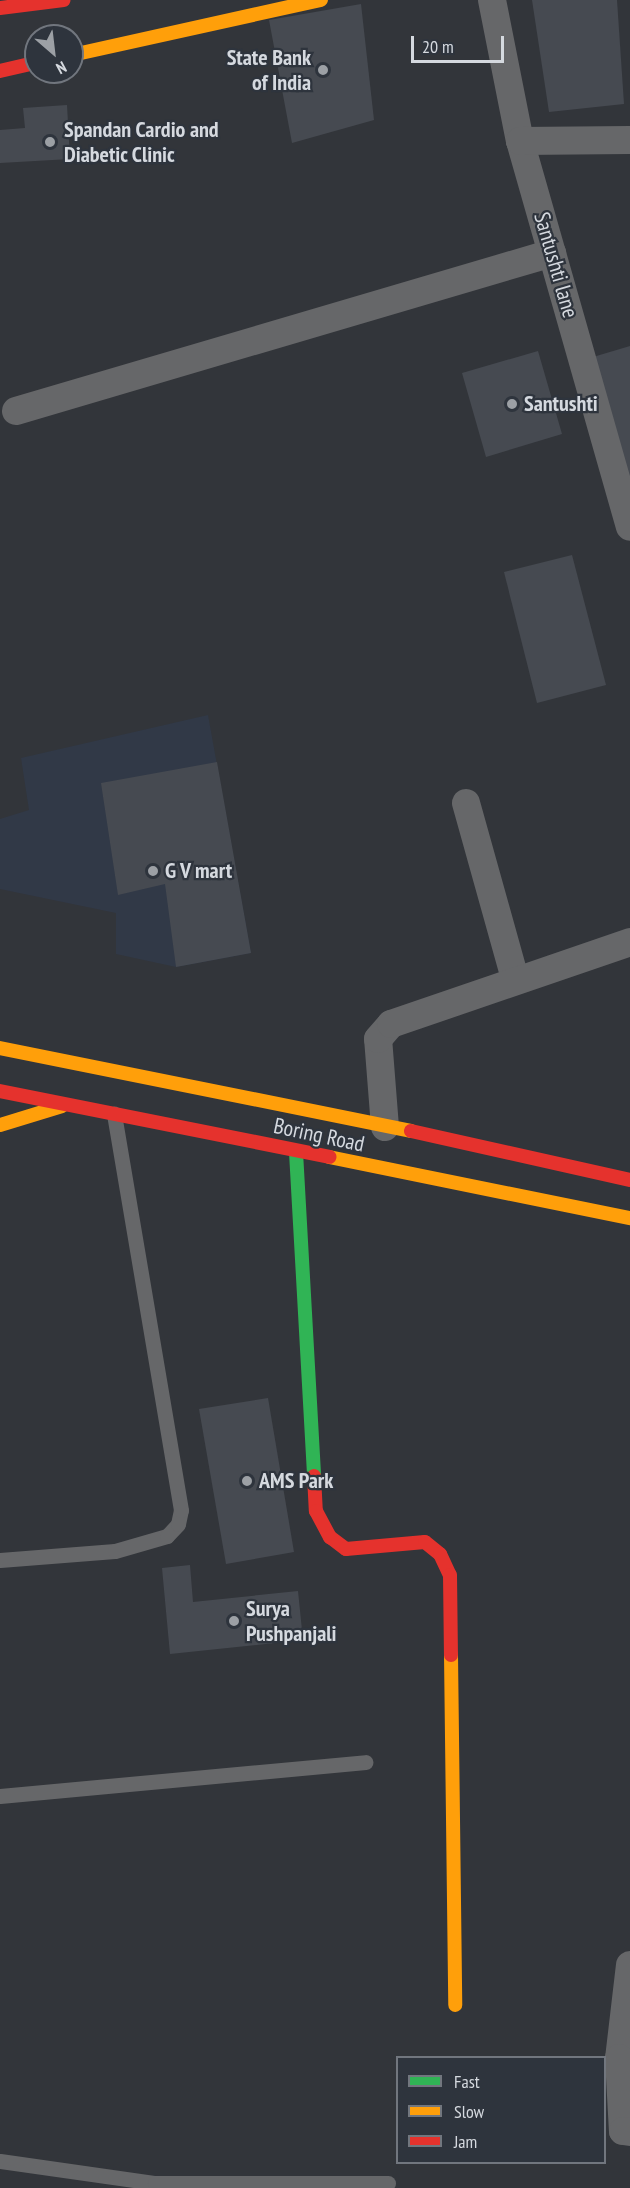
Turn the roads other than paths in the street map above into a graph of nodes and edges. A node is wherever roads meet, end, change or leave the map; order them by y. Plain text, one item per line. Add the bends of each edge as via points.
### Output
1 (64, 0) edge
2 (321, 0) edge
3 (492, 0) edge
4 (0, 8) edge
5 (84, 52) edge
6 (24, 66) edge
7 (0, 71) edge
8 (630, 140) edge
9 (520, 141) junction
10 (552, 252) junction
11 (16, 411) dead end
12 (629, 515) edge
13 (466, 803) dead end
14 (630, 942) edge
15 (515, 979) junction
16 (0, 1048) edge
17 (0, 1091) edge
18 (67, 1104) junction
19 (114, 1114) junction
20 (0, 1125) edge
21 (385, 1127) junction
22 (296, 1152) junction
23 (630, 1180) edge
24 (630, 1218) edge
25 (0, 1560) edge
26 (365, 1761) dead end
27 (0, 1796) edge
28 (630, 1965) edge
29 (455, 2005) dead end
30 (630, 2132) edge
31 (0, 2162) edge
32 (388, 2183) dead end
33 (276, 2185) edge

1 - 4 street
2 - 5 street
3 - 9 street, Santushti lane
6 - 7 street
8 - 9 street
9 - 10 street, Santushti lane
10 - 11 street
10 - 12 street, Santushti lane
13 - 15 street
14 - 15 street
15 - 21 street via 391,1024 378,1039
16 - 21 street
17 - 18 street, Boring Road
18 - 19 street, Boring Road
18 - 20 street
19 - 22 street, Boring Road
19 - 25 lane via 181,1510 178,1524 167,1536 115,1551
21 - 23 street
22 - 24 street, Boring Road
22 - 29 street via 316,1511 330,1537 346,1549 425,1542 440,1554 450,1575
26 - 27 lane
28 - 30 street via 619,2058 623,2131
31 - 33 lane via 155,2183
32 - 33 lane

